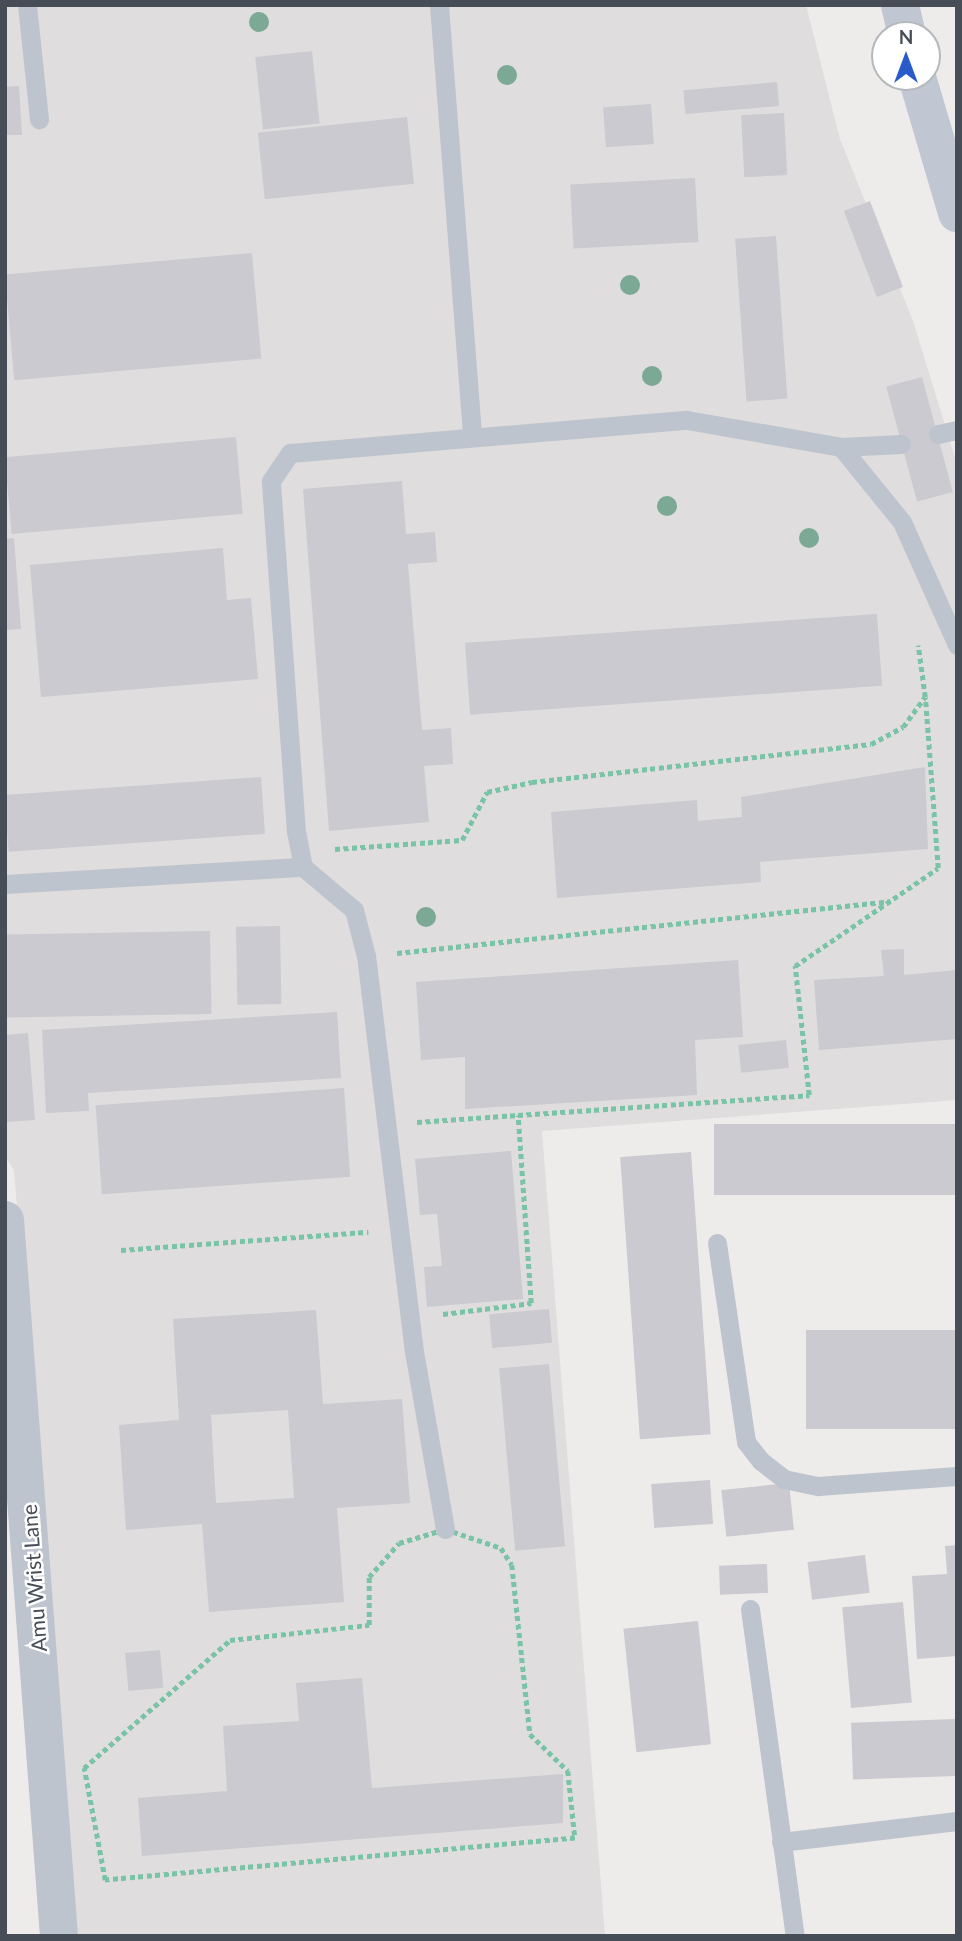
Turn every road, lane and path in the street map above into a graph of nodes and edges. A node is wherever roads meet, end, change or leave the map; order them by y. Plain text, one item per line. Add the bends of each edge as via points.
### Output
1 (27, 5) edge
2 (439, 5) edge
3 (922, 91) edge
4 (39, 119) dead end
5 (957, 213) edge
6 (472, 434) junction
7 (901, 443) dead end
8 (841, 447) junction
9 (916, 630) dead end
10 (957, 645) edge
11 (925, 697) junction
12 (301, 859) junction
13 (5, 884) edge
14 (890, 900) junction
15 (366, 956) junction
16 (518, 1115) junction
17 (387, 1124) junction
18 (5, 1220) edge
19 (400, 1230) junction
20 (717, 1244) dead end
21 (121, 1250) dead end
22 (411, 1318) junction
23 (957, 1476) edge
24 (445, 1529) junction
25 (750, 1609) dead end
26 (957, 1821) edge
27 (781, 1842) junction
28 (59, 1936) edge
29 (795, 1936) edge

1 - 4 lane
2 - 6 lane
3 - 5 main road
6 - 8 lane via 687,420
6 - 12 lane via 290,453 277,466 270,508
7 - 8 lane
8 - 10 lane via 902,522
9 - 11 path
11 - 12 path via 903,727 871,744 532,782 487,792 462,840
11 - 14 path via 938,868
12 - 13 lane
12 - 15 lane via 354,909
14 - 15 path
14 - 16 path via 795,967 809,1095
15 - 17 lane
16 - 17 path
16 - 22 path via 531,1303
17 - 19 lane
18 - 28 street, Amu Wrist Lane
19 - 21 path
19 - 22 lane
20 - 23 lane via 746,1442 761,1461 784,1479 818,1486
22 - 24 lane
24 - 24 path via 501,1548 512,1565 530,1734 568,1771 575,1838 105,1880 84,1768 230,1640 369,1625 369,1577 399,1543
25 - 27 lane
26 - 27 lane
27 - 29 lane

